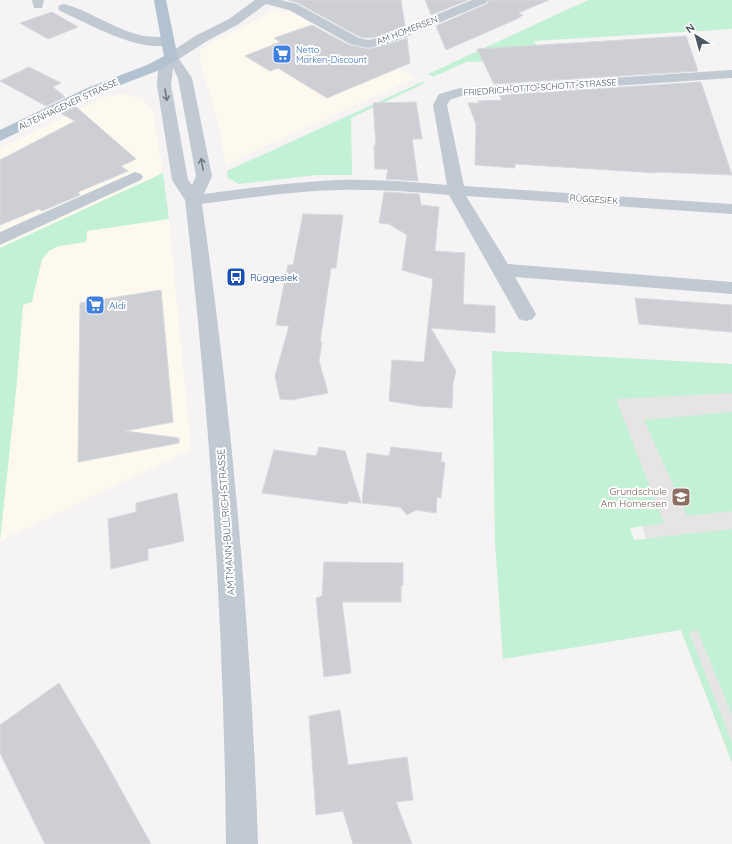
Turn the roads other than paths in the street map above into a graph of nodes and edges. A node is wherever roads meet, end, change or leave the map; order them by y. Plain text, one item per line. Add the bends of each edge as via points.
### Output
1 (160, 0) edge
2 (263, 0) edge
3 (266, 0) edge
4 (482, 0) edge
5 (64, 8) dead end
6 (168, 42) junction
7 (171, 58) junction
8 (732, 74) edge
9 (0, 136) edge
10 (135, 177) dead end
11 (455, 189) junction
12 (193, 200) junction
13 (732, 209) edge
14 (0, 239) edge
15 (502, 270) junction
16 (732, 288) edge
17 (526, 314) dead end
18 (242, 844) edge

1 - 6 main road
2 - 7 street via 233,22
3 - 4 street, AM HOMERSEN via 293,7 355,41 368,44 386,40
5 - 6 street via 137,39 155,43
6 - 7 main road
7 - 9 main road, ALTENHAGENER STRASSE via 152,68 106,84
7 -> 12 street, AMTMANN-BULLRICH-STRASSE via 165,71 164,85 180,180
12 -> 7 street via 204,176 185,78
8 - 11 street, FRIEDRICH-OTTO-SCHOTT-STRASSE via 451,94 444,97 440,105
10 - 14 street
11 - 12 street, RÜGGESIEK via 379,185 313,186
11 - 13 street, RÜGGESIEK
11 - 15 street
12 - 18 street, AMTMANN-BULLRICH-STRASSE via 225,494 236,667
15 - 16 street
15 - 17 street

